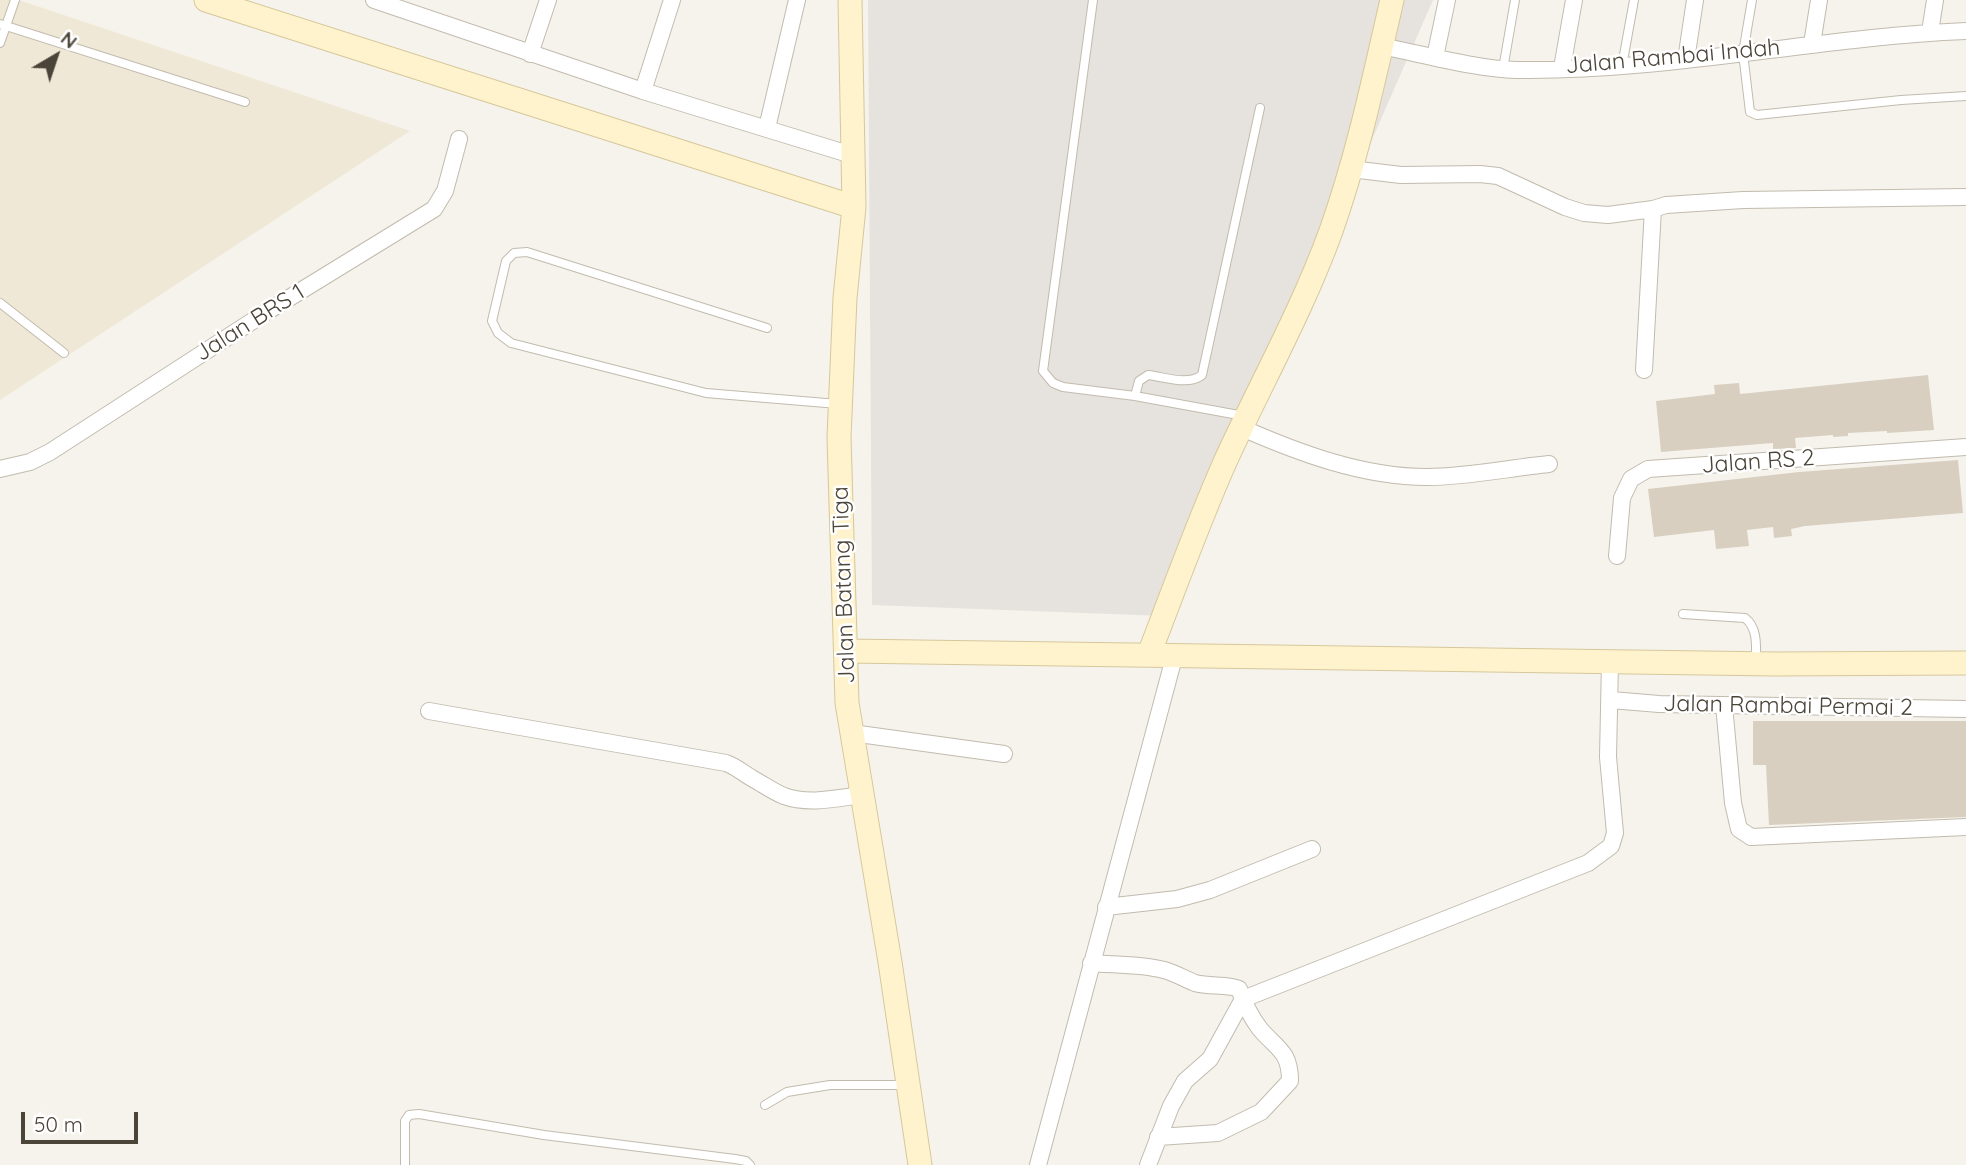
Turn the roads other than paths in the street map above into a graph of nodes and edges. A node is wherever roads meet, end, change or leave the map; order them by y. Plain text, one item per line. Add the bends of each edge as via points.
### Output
1 (15, 0) edge
2 (206, 0) edge
3 (374, 0) edge
4 (427, 0) edge
5 (548, 0) edge
6 (672, 0) edge
7 (797, 0) edge
8 (850, 0) edge
9 (1093, 0) edge
10 (1392, 0) edge
11 (1447, 0) edge
12 (1515, 0) edge
13 (1574, 0) edge
14 (1634, 0) edge
15 (1696, 0) edge
16 (1752, 0) edge
17 (1819, 0) edge
18 (1935, 0) edge
19 (422, 16) junction
20 (3, 25) edge
21 (1966, 31) edge
22 (1930, 32) junction
23 (0, 43) edge
24 (1812, 44) junction
25 (1381, 46) junction
26 (1744, 53) junction
27 (530, 54) junction
28 (1435, 57) junction
29 (1686, 60) junction
30 (1622, 66) junction
31 (1562, 68) junction
32 (1503, 69) junction
33 (643, 91) junction
34 (1966, 96) edge
35 (244, 102) dead end
36 (1260, 108) dead end
37 (767, 128) junction
38 (459, 139) dead end
39 (855, 156) junction
40 (1351, 169) junction
41 (1966, 197) edge
42 (854, 207) junction
43 (1653, 209) junction
44 (0, 303) edge
45 (767, 327) dead end
46 (64, 353) dead end
47 (1644, 370) dead end
48 (1135, 396) junction
49 (841, 404) junction
50 (1244, 422) junction
51 (1966, 447) edge
52 (1549, 464) dead end
53 (0, 469) edge
54 (1617, 556) dead end
55 (1683, 614) dead end
56 (847, 651) junction
57 (1149, 654) junction
58 (1175, 654) junction
59 (1610, 662) junction
60 (1966, 663) edge
61 (1756, 664) junction
62 (1611, 700) junction
63 (1724, 705) junction
64 (1966, 709) edge
65 (429, 711) dead end
66 (852, 733) junction
67 (1004, 754) dead end
68 (862, 795) junction
69 (1966, 827) edge
70 (1312, 849) dead end
71 (1106, 907) junction
72 (1091, 963) junction
73 (1243, 999) junction
74 (908, 1085) junction
75 (765, 1105) dead end
76 (1158, 1137) junction
77 (405, 1165) edge
78 (750, 1165) edge
79 (920, 1165) edge
80 (1038, 1165) edge
81 (1148, 1165) edge

1 - 20 lane
2 - 42 street
3 - 19 street
4 - 19 street
5 - 27 street
6 - 33 street
7 - 37 street
8 - 39 street, Jalan Batang Tiga
9 - 48 lane via 1043,371 1063,387
10 - 25 street
11 - 28 street
12 - 32 lane
13 - 31 street
14 - 30 lane
15 - 29 street
16 - 26 lane
17 - 24 street
18 - 22 street
19 - 27 street
20 - 23 lane
20 - 35 lane
21 - 22 street, Jalan Rambai Indah
22 - 24 street, Jalan Rambai Indah
24 - 26 street, Jalan Rambai Indah
25 - 28 street, Jalan Rambai Indah
25 - 40 street
26 - 29 street, Jalan Rambai Indah
26 - 34 lane via 1748,103 1750,112 1757,115
27 - 33 street
28 - 32 street, Jalan Rambai Indah
29 - 30 street, Jalan Rambai Indah
30 - 31 street, Jalan Rambai Indah
31 - 32 street, Jalan Rambai Indah
33 - 37 street
36 - 48 lane via 1202,375 1188,381 1148,375 1139,381
37 - 39 street
38 - 53 street, Jalan BRS 1 via 445,191 434,209 50,452
39 - 42 street, Jalan Batang Tiga
40 - 43 street via 1401,175 1498,176 1584,213
40 - 50 street via 1330,234
41 - 43 street via 1743,200
42 - 49 street, Jalan Batang Tiga
43 - 47 street
44 - 46 lane
45 - 49 lane via 527,252 514,253 506,261 492,321 511,343 706,393
48 - 50 lane
49 - 56 street, Jalan Batang Tiga
50 - 52 street via 1270,441 1376,474 1428,477
50 - 57 street
51 - 54 street, Jalan RS 2 via 1648,469 1631,479 1622,498
55 - 61 lane via 1745,618 1755,632
56 - 57 street
56 - 66 street, Jalan Batang Tiga
57 - 58 street
58 - 59 street
58 - 71 street
59 - 61 street
59 - 62 street
60 - 61 street
62 - 63 street, Jalan Rambai Permai 2
62 - 73 street via 1608,757 1615,833 1602,855
63 - 64 street, Jalan Rambai Permai 2
63 - 69 street via 1733,803 1739,829 1751,837
65 - 68 street via 726,763 785,796 803,800
66 - 67 street
66 - 68 street, Jalan Batang Tiga
68 - 74 street, Jalan Batang Tiga
70 - 71 street via 1210,890 1177,899
71 - 72 street
72 - 73 street via 1160,969 1195,983 1235,987
72 - 80 street
73 - 76 street via 1210,1059 1185,1081
73 - 76 street via 1261,1030 1282,1051 1290,1065 1290,1081 1261,1112 1218,1133
74 - 75 lane via 830,1085 787,1092
74 - 79 street, Jalan Batang Tiga
76 - 81 street
77 - 78 lane via 405,1121 409,1115 419,1114 736,1159

